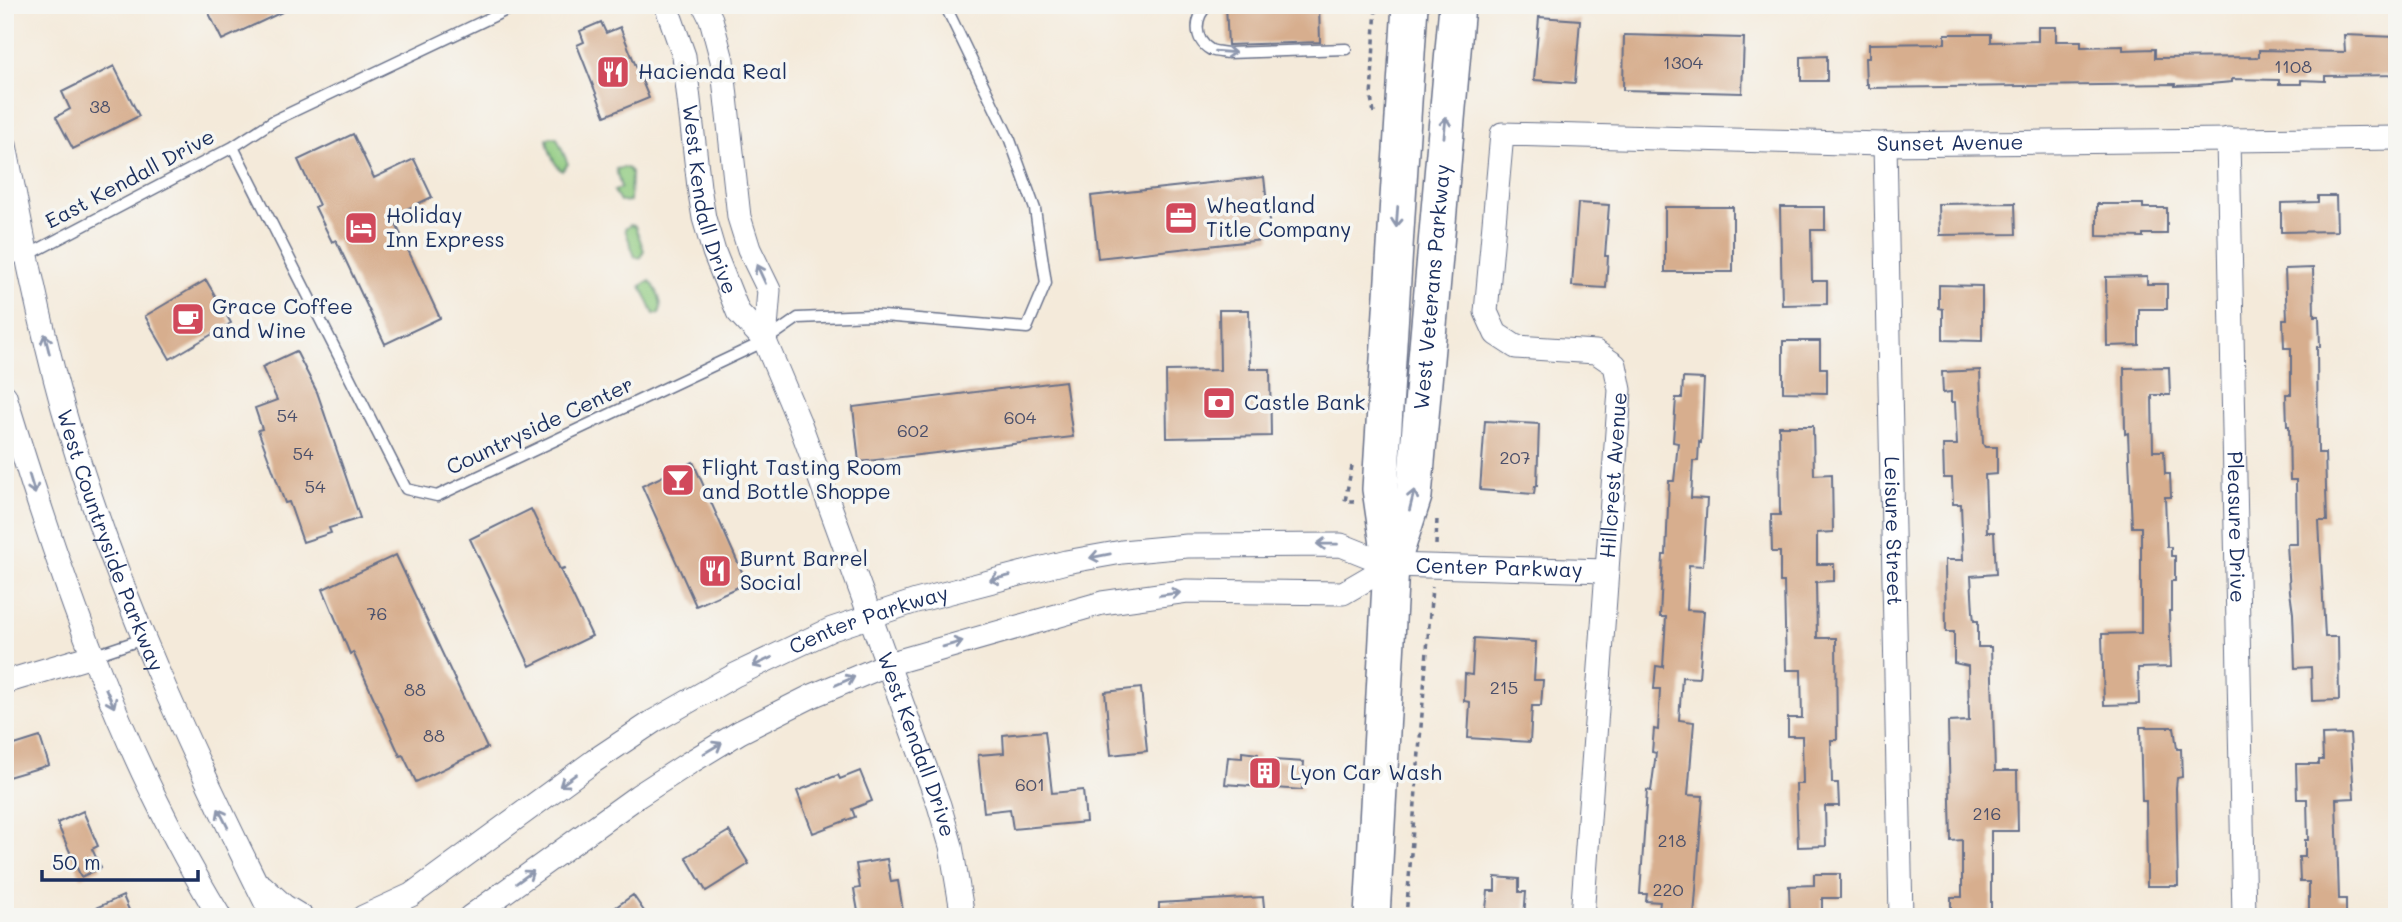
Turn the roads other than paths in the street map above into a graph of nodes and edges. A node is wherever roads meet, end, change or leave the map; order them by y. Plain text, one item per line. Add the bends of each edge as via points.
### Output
1 (517, 5) edge
2 (666, 5) edge
3 (704, 5) edge
4 (945, 5) edge
5 (1198, 5) edge
6 (1209, 5) edge
7 (1410, 5) edge
8 (1457, 5) edge
9 (1197, 23) junction
10 (1346, 49) dead end
11 (1503, 134) joint
12 (2397, 138) edge
13 (2228, 139) junction
14 (1885, 144) junction
15 (5, 145) edge
16 (233, 147) junction
17 (16, 258) edge
18 (765, 341) junction
19 (5, 396) edge
20 (1391, 565) junction
21 (1606, 571) junction
22 (870, 616) junction
23 (143, 639) junction
24 (92, 656) junction
25 (888, 664) junction
26 (5, 682) edge
27 (254, 879) junction
28 (411, 895) junction
29 (220, 917) edge
30 (273, 917) edge
31 (302, 917) edge
32 (363, 917) edge
33 (393, 917) edge
34 (470, 917) edge
35 (963, 917) edge
36 (1372, 917) edge
37 (1582, 917) edge
38 (1901, 917) edge
39 (2244, 917) edge

1 - 16 lane via 273,121
2 - 18 street, West Kendall Drive via 684,56 704,219 738,312
18 -> 3 street, West Kendall Drive via 769,290 740,218 722,60
4 - 18 lane, Countryside Center via 1010,141 1035,209 1046,284 1027,328 871,315 798,318
5 - 9 lane
6 - 9 lane
7 -> 20 main road, West Veterans Parkway via 1380,489
20 -> 8 main road, West Veterans Parkway via 1414,496
9 -> 10 lane via 1199,36 1213,51
11 - 14 street, Sunset Avenue
11 - 21 street, Hillcrest Avenue via 1486,312 1496,334 1516,347 1596,352 1615,365 1620,390
12 - 13 street, Sunset Avenue
13 - 14 street, Sunset Avenue
13 - 39 street, Pleasure Drive
14 - 38 street, Leisure Street
15 - 17 street, West Countryside Parkway
16 - 17 lane, East Kendall Drive
16 - 18 lane, Countryside Center via 406,489 437,496
23 -> 17 street, West Countryside Parkway
18 - 22 street, West Kendall Drive
19 -> 24 street
20 - 21 street, Center Parkway
20 -> 22 street, Center Parkway via 1341,545 1219,545 1122,552 979,583
25 -> 20 street, Center Parkway via 1102,604 1188,591 1343,593
20 - 36 main road, West Veterans Parkway
21 - 37 street, Hillcrest Avenue
22 - 25 street, West Kendall Drive
22 -> 28 street, Center Parkway via 735,675 654,721
23 - 24 lane
27 -> 23 street, West Countryside Parkway
24 - 26 street
24 -> 29 street via 163,815
34 -> 25 street, Center Parkway via 627,804 740,732
25 - 35 street, West Kendall Drive via 939,805
27 - 30 street, West Countryside Parkway
27 - 31 street
28 - 32 street, Center Parkway
28 - 33 street, Center Parkway

